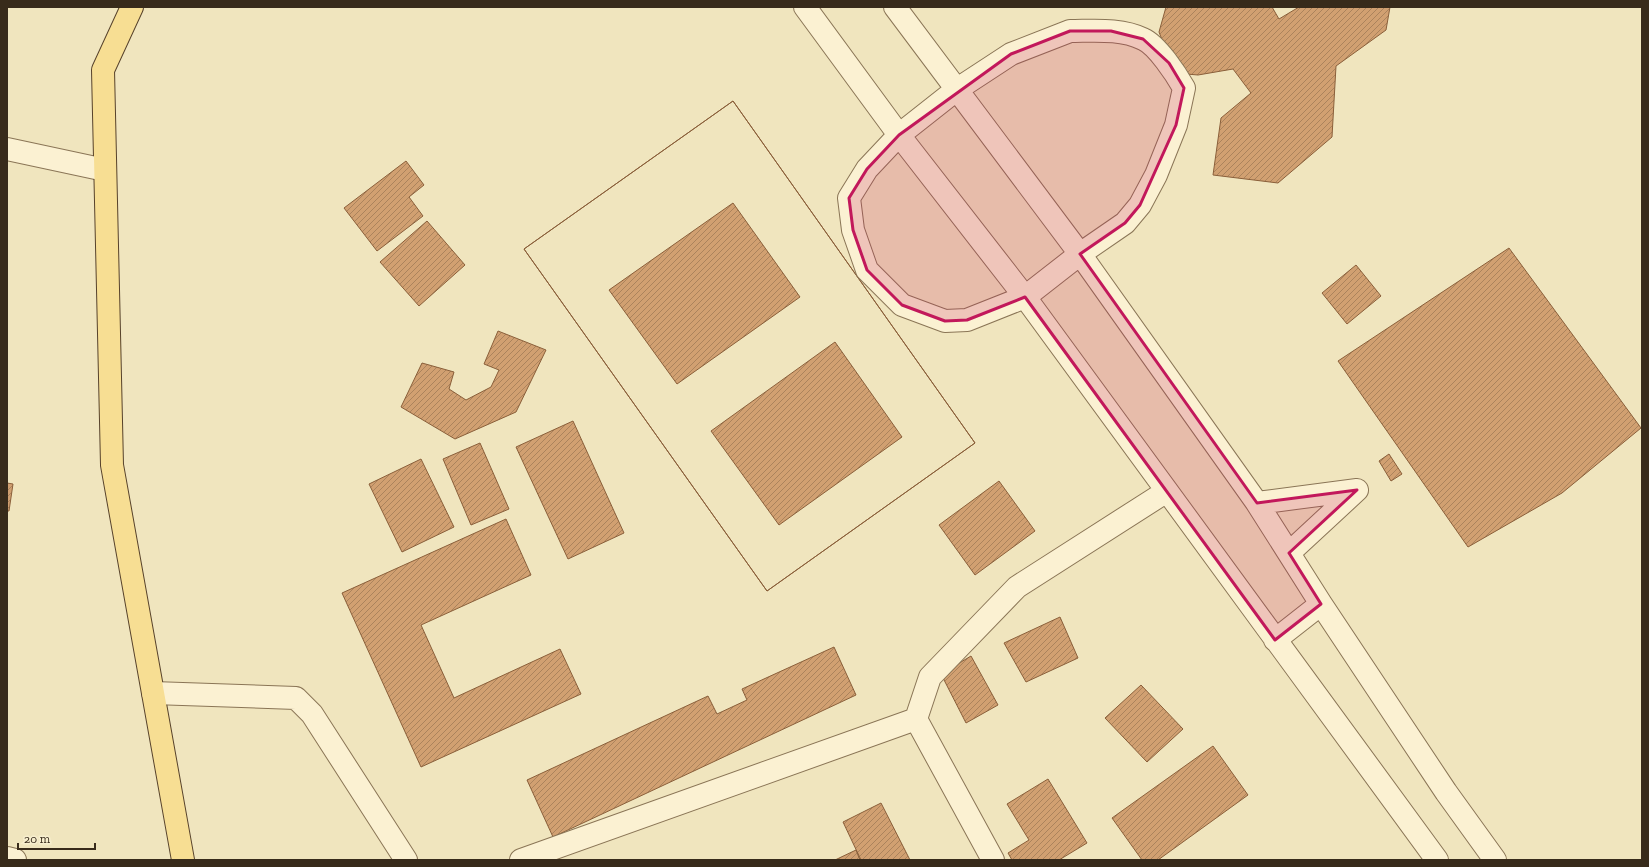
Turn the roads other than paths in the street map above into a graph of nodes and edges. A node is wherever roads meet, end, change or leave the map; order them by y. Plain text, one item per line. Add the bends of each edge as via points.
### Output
1 (132, 7) edge
2 (805, 7) edge
3 (895, 7) edge
4 (956, 90) junction
5 (899, 135) junction
6 (7, 149) edge
7 (105, 170) junction
8 (1080, 254) junction
9 (1025, 297) junction
10 (1167, 491) junction
11 (1257, 503) junction
12 (1289, 553) junction
13 (1321, 604) junction
14 (1276, 640) junction
15 (153, 693) junction
16 (916, 719) junction
17 (7, 858) edge
18 (15, 860) edge
19 (182, 860) edge
20 (406, 860) edge
21 (521, 860) edge
22 (993, 860) edge
23 (1437, 860) edge
24 (1495, 860) edge

1 - 7 main road via 103,70
2 - 5 street
3 - 4 street
4 - 5 street
4 - 8 street
4 - 8 street via 1011,54 1070,31 1111,31 1143,39 1169,63 1184,88 1176,125 1156,174 1140,205 1125,223
5 - 9 street
5 - 9 street via 867,169 849,198 853,230 866,270 902,305 945,321 967,320
6 - 7 street
7 - 15 main road via 112,465
8 - 9 street
8 - 11 street
9 - 10 street
10 - 14 street
10 - 16 street via 1017,586 930,677
11 - 12 street
11 - 12 street via 1357,490
12 - 13 street
13 - 14 street
13 - 24 street via 1446,792
14 - 23 street
15 - 19 main road
15 - 20 street via 296,698 312,714
16 - 21 street
16 - 22 street
17 - 18 street

